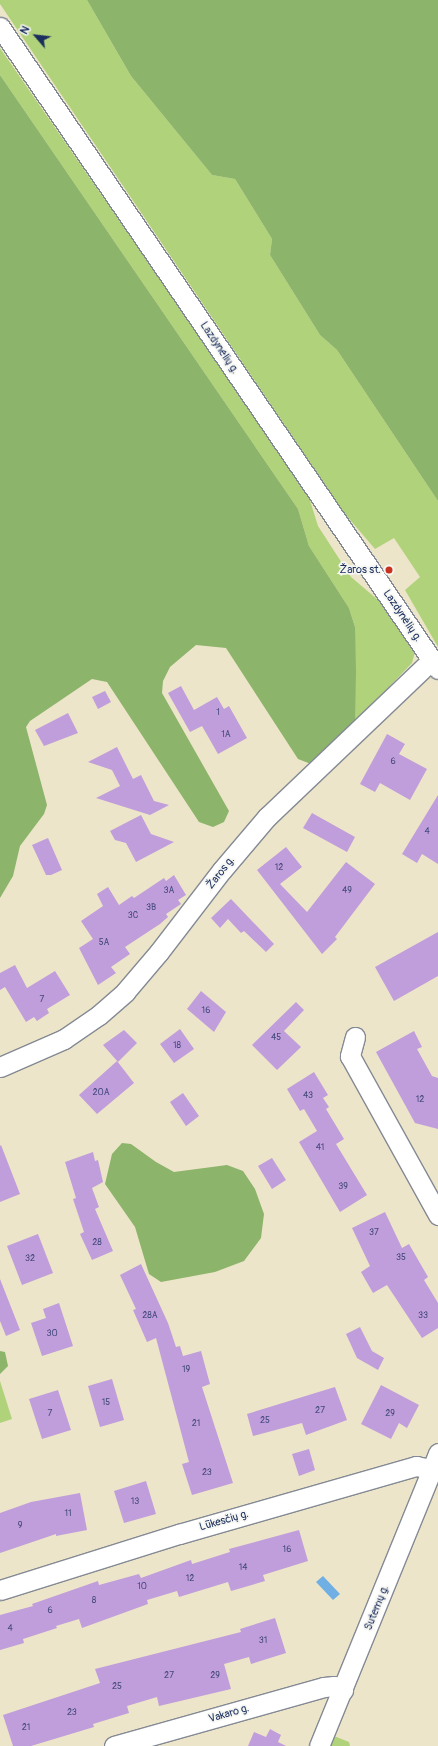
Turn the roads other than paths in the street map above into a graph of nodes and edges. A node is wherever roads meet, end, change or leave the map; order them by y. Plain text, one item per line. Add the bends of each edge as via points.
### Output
1 (0, 27) edge
2 (435, 665) edge
3 (355, 1037) dead end
4 (0, 1066) edge
5 (438, 1215) edge
6 (435, 1461) edge
7 (0, 1590) edge
8 (343, 1690) junction
9 (114, 1746) edge
10 (319, 1746) edge

1 - 2 street, Lazdynėlių g.
2 - 4 street, Žaros g. via 267,817 222,870 160,952 124,992 99,1015 64,1039
3 - 5 street via 350,1056
6 - 7 street, Lūkesčių g. via 180,1534
6 - 8 street, Sutemų g.
8 - 9 street, Vakaro g. via 334,1686 324,1687
8 - 10 street, Sutemų g.

